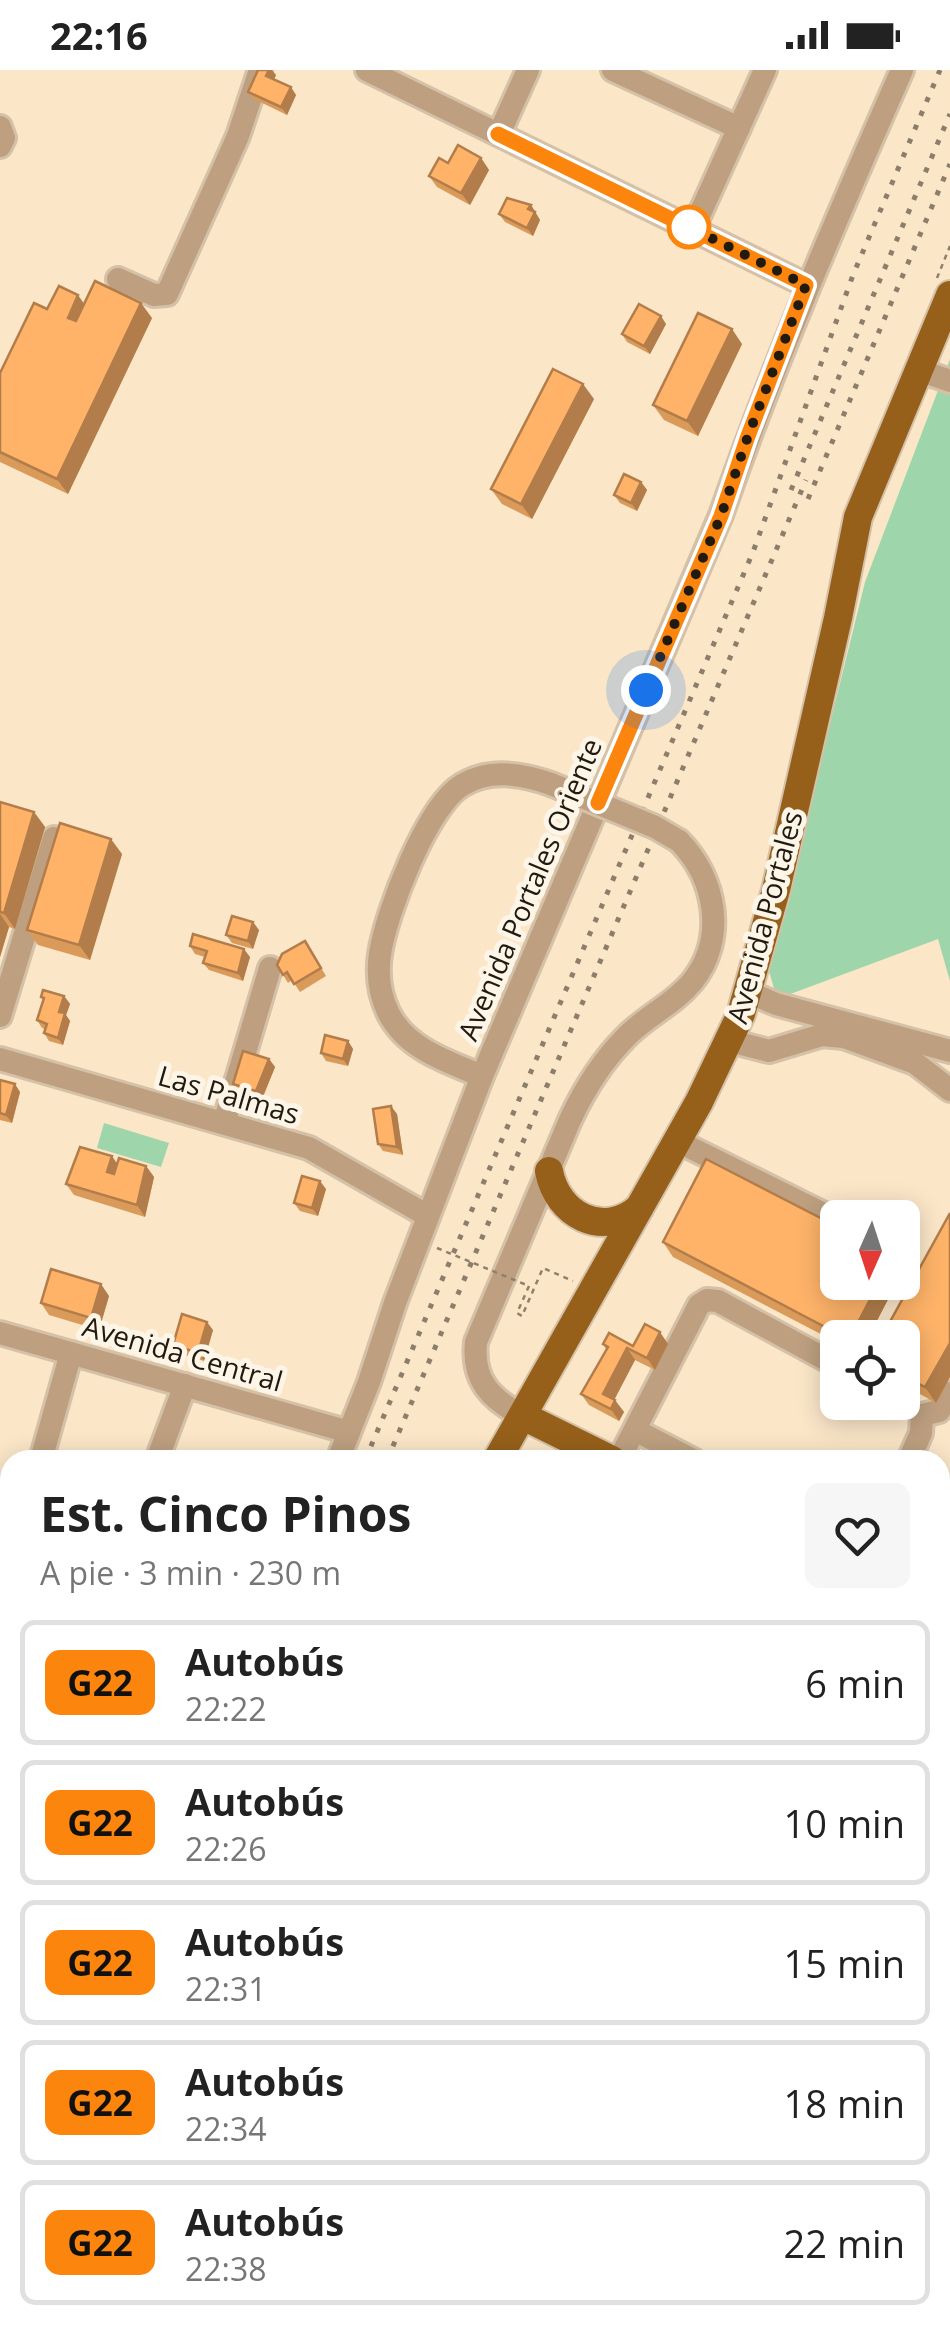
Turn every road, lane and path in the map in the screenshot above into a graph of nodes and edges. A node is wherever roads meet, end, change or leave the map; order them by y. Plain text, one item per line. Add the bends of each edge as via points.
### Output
1 (260, 70) edge
2 (367, 70) edge
3 (423, 70) edge
4 (528, 70) edge
5 (613, 70) edge
6 (765, 70) edge
7 (902, 70) edge
8 (412, 92) junction
9 (0, 127) edge
10 (738, 128) junction
11 (498, 134) junction
12 (0, 146) edge
13 (693, 229) junction
14 (118, 279) dead end
15 (806, 285) junction
16 (948, 313) edge
17 (942, 378) edge
18 (853, 551) junction
19 (54, 838) edge
20 (270, 968) dead end
21 (748, 992) junction
22 (0, 1016) edge
23 (730, 1041) junction
24 (950, 1051) edge
25 (0, 1059) edge
26 (482, 1076) junction
27 (950, 1090) edge
28 (224, 1123) junction
29 (676, 1142) junction
30 (549, 1171) junction
31 (640, 1207) junction
32 (820, 1212) edge
33 (428, 1216) junction
34 (438, 1248) dead end
35 (592, 1290) junction
36 (0, 1332) edge
37 (72, 1353) junction
38 (820, 1356) edge
39 (185, 1385) junction
40 (950, 1392) edge
41 (920, 1410) edge
42 (522, 1416) junction
43 (916, 1420) edge
44 (635, 1430) junction
45 (349, 1432) junction
46 (43, 1450) edge
47 (161, 1450) edge
48 (342, 1450) edge
49 (503, 1450) edge
50 (595, 1450) edge
51 (622, 1450) edge
52 (674, 1450) edge
53 (913, 1450) edge

1 - 14 street via 167,294
2 - 8 street
3 - 8 street
4 - 11 street
5 - 10 street
6 - 10 street
7 - 15 street, Avenida Portales Oriente
8 - 11 street
9 - 12 street
10 - 13 street
11 - 13 street
13 - 15 street
15 - 26 street, Avenida Portales Oriente via 721,516
16 - 17 main road, Avenida Portales
16 - 18 main road, Avenida Portales via 858,516
17 - 18 main road, Avenida Portales
18 - 21 main road, Avenida Portales
19 - 22 street
20 - 28 street
21 - 23 main road, Avenida Portales
21 - 24 street
23 - 27 street via 769,1051 822,1036 844,1037 899,1055
23 - 29 main road, Avenida Portales
25 - 28 street, Las Palmas
26 - 30 street, Avenida Portales, bridge via 432,1054 398,1028 381,992 382,942 435,810 472,780 519,775 679,841 698,863 711,897 706,957 691,983 639,1024 600,1068
26 - 33 street, Avenida Portales Oriente
28 - 33 street, Las Palmas via 324,1155
29 - 31 main road, Avenida Portales
29 - 32 street
30 - 31 main road via 562,1203 588,1220 614,1222
30 - 42 street, Avenida Portales via 476,1342 482,1385
31 - 35 main road, Avenida Portales
33 - 45 street, Avenida Portales Oriente
34 - 35 path, bridge via 529,1286 517,1313 522,1316 543,1268
35 - 42 main road, Avenida Portales
36 - 37 street, Avenida Central
37 - 39 street, Avenida Central
37 - 46 street
38 - 44 street via 708,1300 699,1305
39 - 45 street, Avenida Central
39 - 47 street
40 - 41 street via 939,1411
42 - 49 main road, Avenida Portales
42 - 50 main road
43 - 53 street via 921,1433
44 - 51 street
44 - 52 street
45 - 48 street, Avenida Portales Oriente

